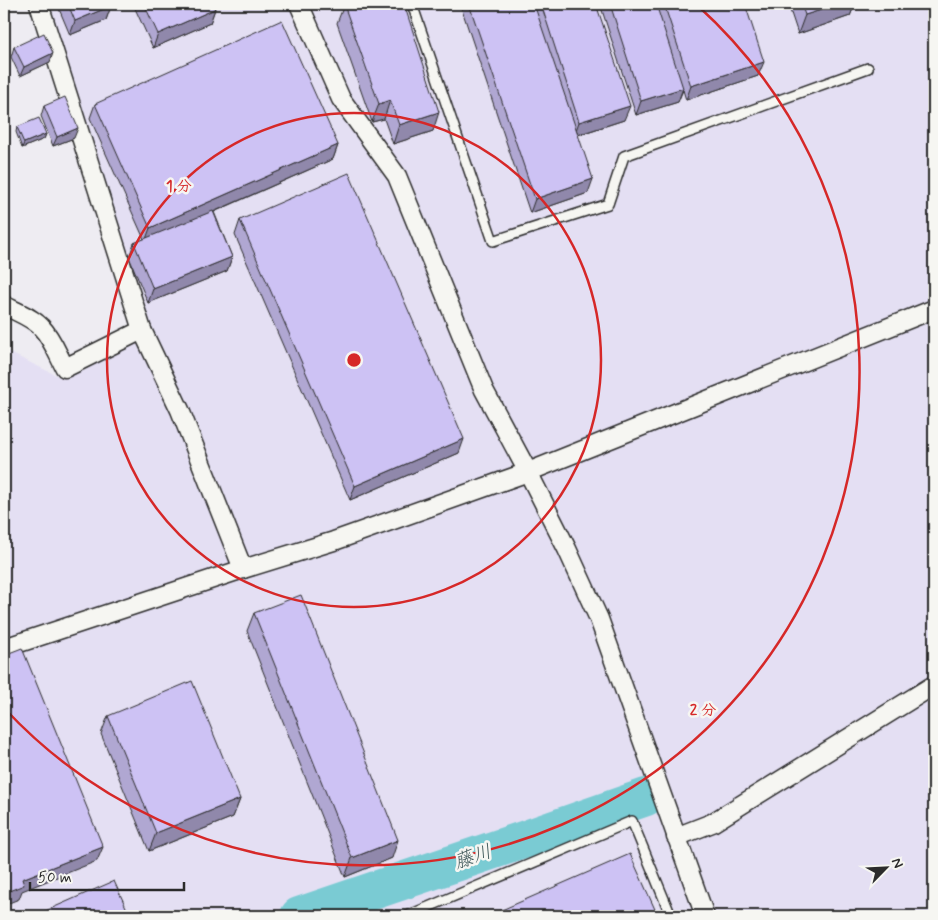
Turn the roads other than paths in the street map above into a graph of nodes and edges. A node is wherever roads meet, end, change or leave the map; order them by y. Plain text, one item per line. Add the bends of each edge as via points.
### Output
1 (39, 4) edge
2 (299, 4) edge
3 (412, 4) edge
4 (868, 68) dead end
5 (4, 305) edge
6 (934, 308) edge
7 (142, 330) junction
8 (528, 472) junction
9 (243, 568) junction
10 (4, 648) edge
11 (934, 685) edge
12 (676, 836) junction
13 (407, 916) edge
14 (671, 916) edge
15 (705, 916) edge

1 - 7 street
2 - 8 street via 341,99 396,176 484,390
3 - 4 lane via 492,242 608,204 624,156
5 - 7 street via 40,327 65,368
6 - 8 street
7 - 9 street via 180,410
8 - 9 street via 334,542
8 - 12 street via 599,619
9 - 10 street
11 - 12 street via 712,823
12 - 15 street
13 - 14 lane via 632,821

